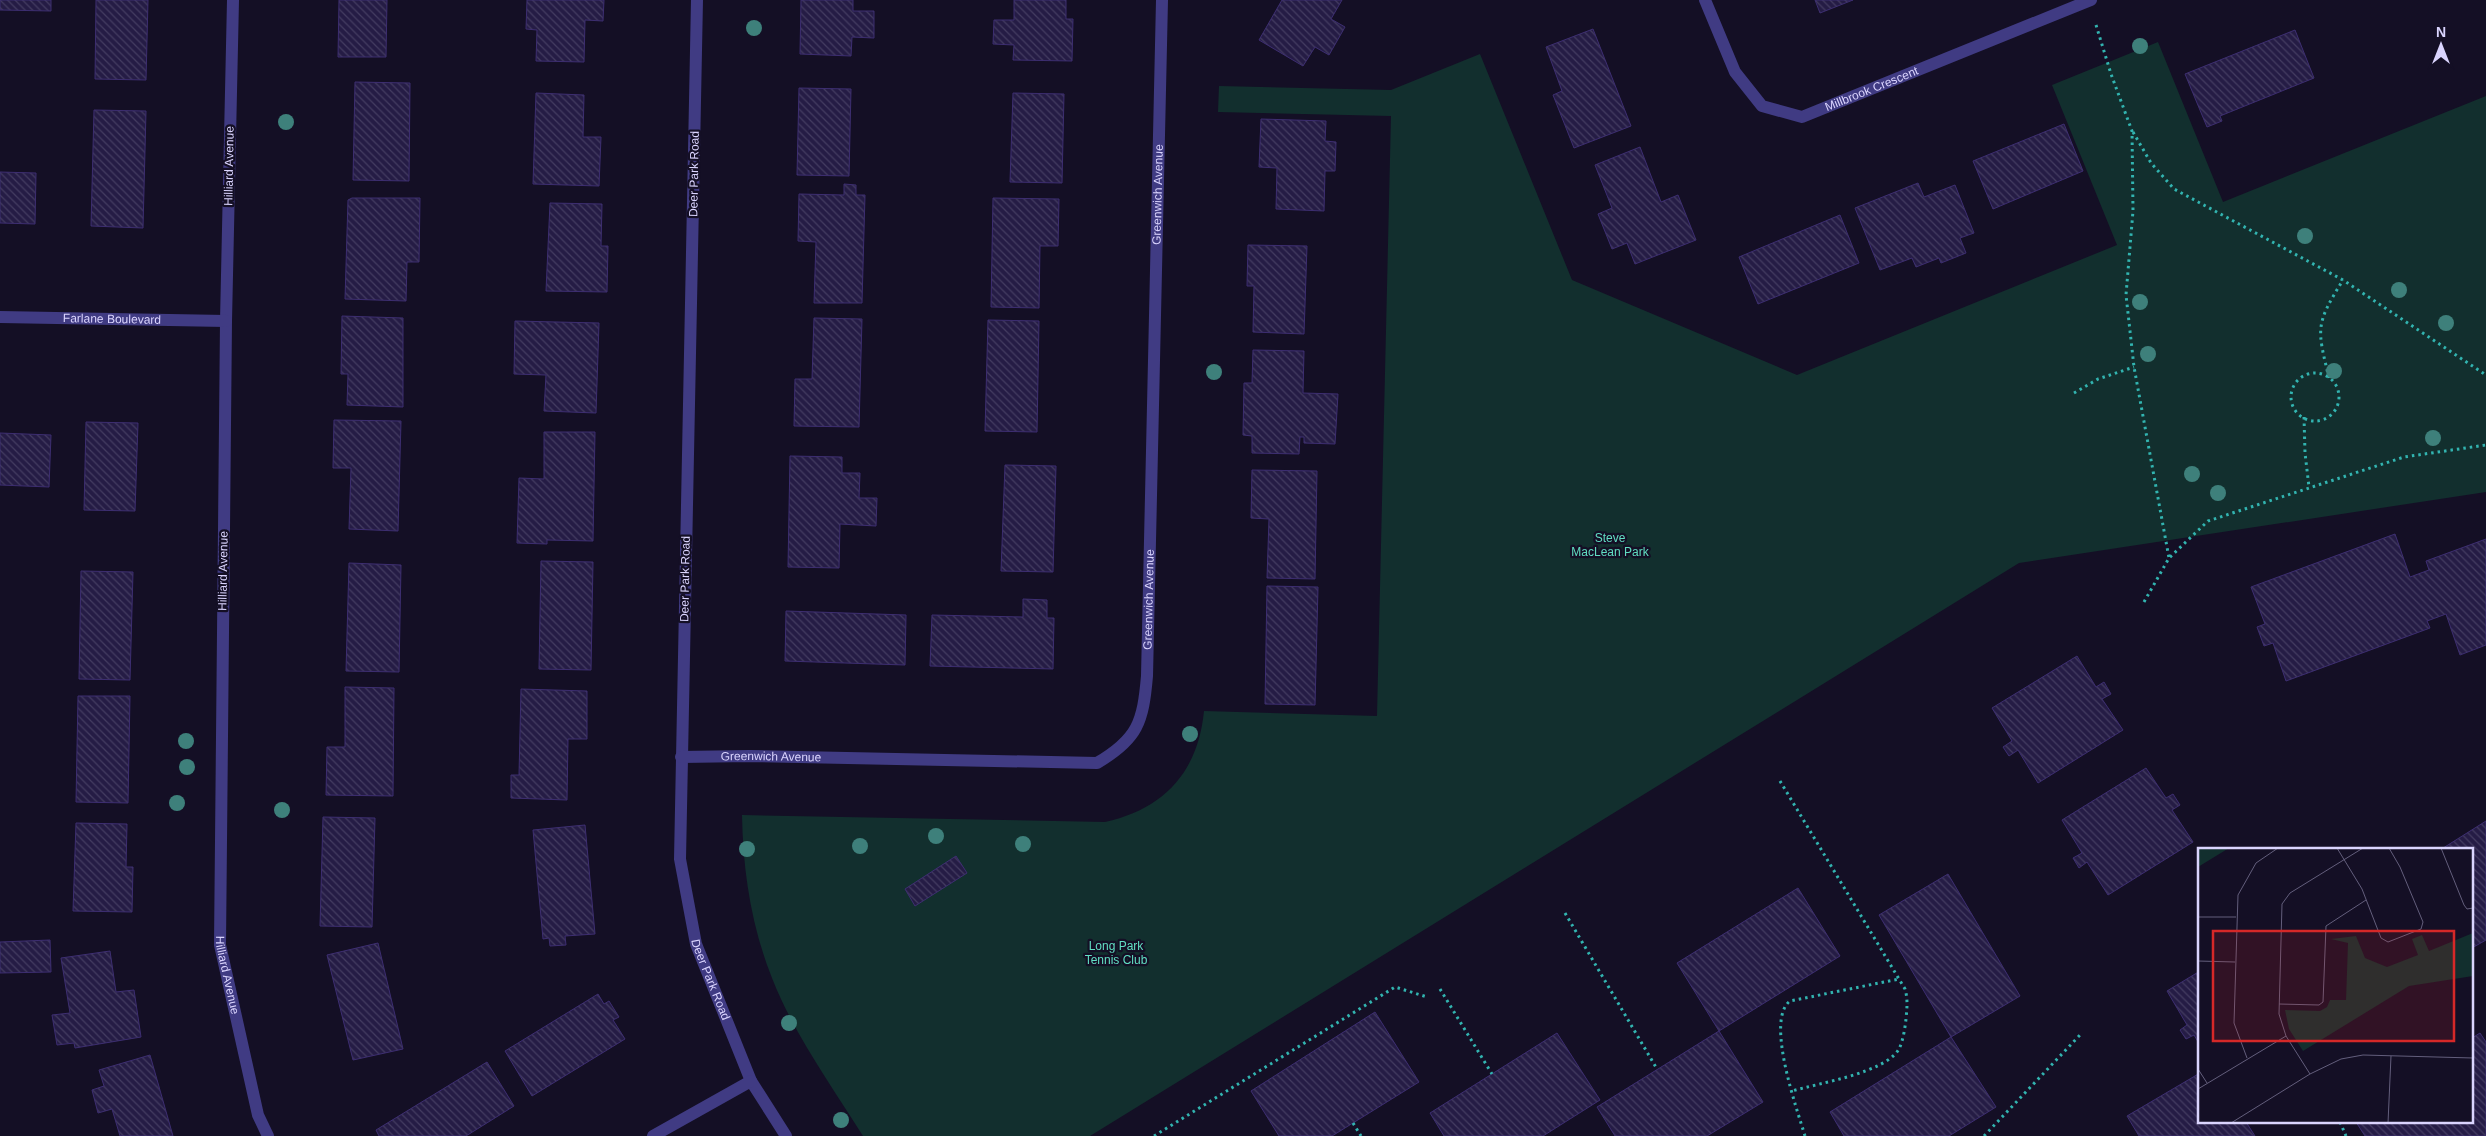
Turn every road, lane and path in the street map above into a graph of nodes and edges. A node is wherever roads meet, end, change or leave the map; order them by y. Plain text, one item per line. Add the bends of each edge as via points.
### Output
1 (233, 0) edge
2 (697, 0) edge
3 (1162, 0) edge
4 (1705, 0) edge
5 (2090, 0) edge
6 (2132, 131) junction
7 (2343, 280) junction
8 (0, 317) edge
9 (226, 322) junction
10 (2134, 367) junction
11 (2486, 375) edge
12 (2330, 378) junction
13 (2074, 393) dead end
14 (2304, 417) junction
15 (2486, 445) edge
16 (2310, 486) junction
17 (2169, 558) junction
18 (2144, 602) dead end
19 (681, 757) junction
20 (1780, 781) dead end
21 (1565, 913) dead end
22 (1899, 979) junction
23 (1440, 989) dead end
24 (1427, 998) dead end
25 (2080, 1035) dead end
26 (1657, 1069) dead end
27 (1492, 1074) dead end
28 (751, 1081) junction
29 (1792, 1091) junction
30 (1353, 1123) dead end
31 (2341, 1124) edge
32 (268, 1136) edge
33 (652, 1136) edge
34 (786, 1136) edge
35 (1154, 1136) edge
36 (1361, 1136) edge
37 (1805, 1136) edge
38 (1984, 1136) edge
39 (2346, 1136) edge

1 - 9 street, Hilliard Avenue
2 - 19 street, Deer Park Road
3 - 19 street, Greenwich Avenue via 1147,676 1144,706 1136,731 1118,750 1097,763
4 - 5 street, Millbrook Crescent via 1735,72 1762,106 1802,117
5 - 6 path via 2111,74
6 - 7 path via 2151,163 2174,188
6 - 10 path via 2133,211 2126,295
7 - 11 path
7 - 12 path via 2328,305 2320,328
8 - 9 street, Farlane Boulevard
9 - 32 street, Hilliard Avenue via 220,945 258,1115
10 - 13 path via 2098,379
10 - 17 path
12 - 14 path via 2338,391 2336,408 2324,418
12 - 14 path via 2323,374 2308,374 2296,382 2292,404
14 - 16 path
15 - 16 path via 2404,457
16 - 17 path via 2208,521
17 - 18 path
19 - 28 street, Deer Park Road via 680,859 696,944
20 - 22 path
21 - 26 path
22 - 29 path via 1908,998 1905,1026 1899,1049 1889,1060 1876,1067
22 - 29 path via 1790,1001 1784,1005 1781,1033
23 - 27 path
24 - 35 path via 1395,987
25 - 38 path
28 - 33 street
28 - 34 street, Deer Park Road
29 - 37 path
30 - 36 path
31 - 39 path

